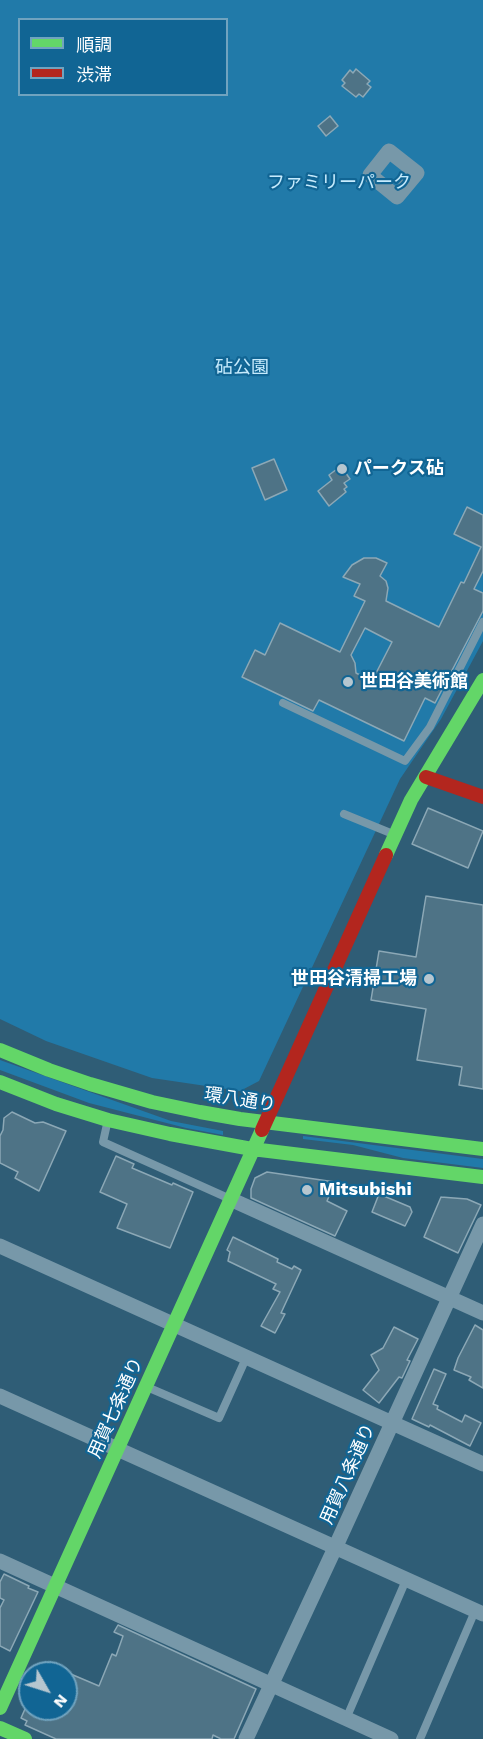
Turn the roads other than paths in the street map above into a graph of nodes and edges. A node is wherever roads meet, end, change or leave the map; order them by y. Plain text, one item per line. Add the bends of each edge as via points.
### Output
1 (483, 622) edge
2 (483, 680) edge
3 (283, 703) dead end
4 (439, 731) junction
5 (426, 777) junction
6 (483, 797) edge
7 (344, 814) dead end
8 (394, 835) junction
9 (0, 1050) edge
10 (3, 1088) edge
11 (108, 1120) junction
12 (264, 1122) junction
13 (252, 1149) junction
14 (483, 1149) edge
15 (483, 1177) edge
16 (230, 1199) junction
17 (483, 1224) edge
18 (0, 1246) edge
19 (449, 1298) junction
20 (483, 1313) edge
21 (174, 1323) junction
22 (247, 1356) junction
23 (146, 1386) junction
24 (0, 1396) edge
25 (392, 1423) junction
26 (117, 1449) junction
27 (483, 1464) edge
28 (336, 1548) junction
29 (0, 1561) edge
30 (406, 1580) junction
31 (55, 1586) junction
32 (479, 1612) edge
33 (271, 1684) junction
34 (0, 1708) edge
35 (346, 1719) junction
36 (0, 1728) edge
37 (388, 1738) edge
38 (25, 1739) edge
39 (246, 1739) edge
40 (420, 1739) edge

1 - 4 lane
2 - 4 street, 用賀七条通り
3 - 4 lane via 405,761
4 - 5 street, 用賀七条通り
5 - 6 street
5 - 8 street, 用賀七条通り
7 - 8 lane
8 - 12 street, 用賀七条通り
9 - 12 street, 環八通り via 49,1070 152,1101
10 - 11 street
11 - 13 street
11 - 16 lane via 103,1142
12 - 13 street, 用賀七条通り
12 - 14 street, 環八通り
13 - 15 street
13 - 16 street, 用賀七条通り
16 - 19 street
16 - 21 street, 用賀七条通り
17 - 19 street, 用賀八条通り
18 - 21 street
19 - 20 street
19 - 25 street, 用賀八条通り
21 - 22 street
21 - 23 street, 用賀七条通り
22 - 23 lane via 219,1418
22 - 25 street
23 - 26 street, 用賀七条通り
24 - 26 street
25 - 27 street
25 - 28 street, 用賀八条通り
26 - 28 street
26 - 31 street, 用賀七条通り
28 - 30 street
28 - 33 street, 用賀八条通り
29 - 31 street
30 - 32 street
30 - 35 lane
31 - 33 street
31 - 34 street, 用賀七条通り
32 - 40 lane
33 - 35 street
33 - 39 street, 用賀八条通り
35 - 37 street
36 - 38 street

